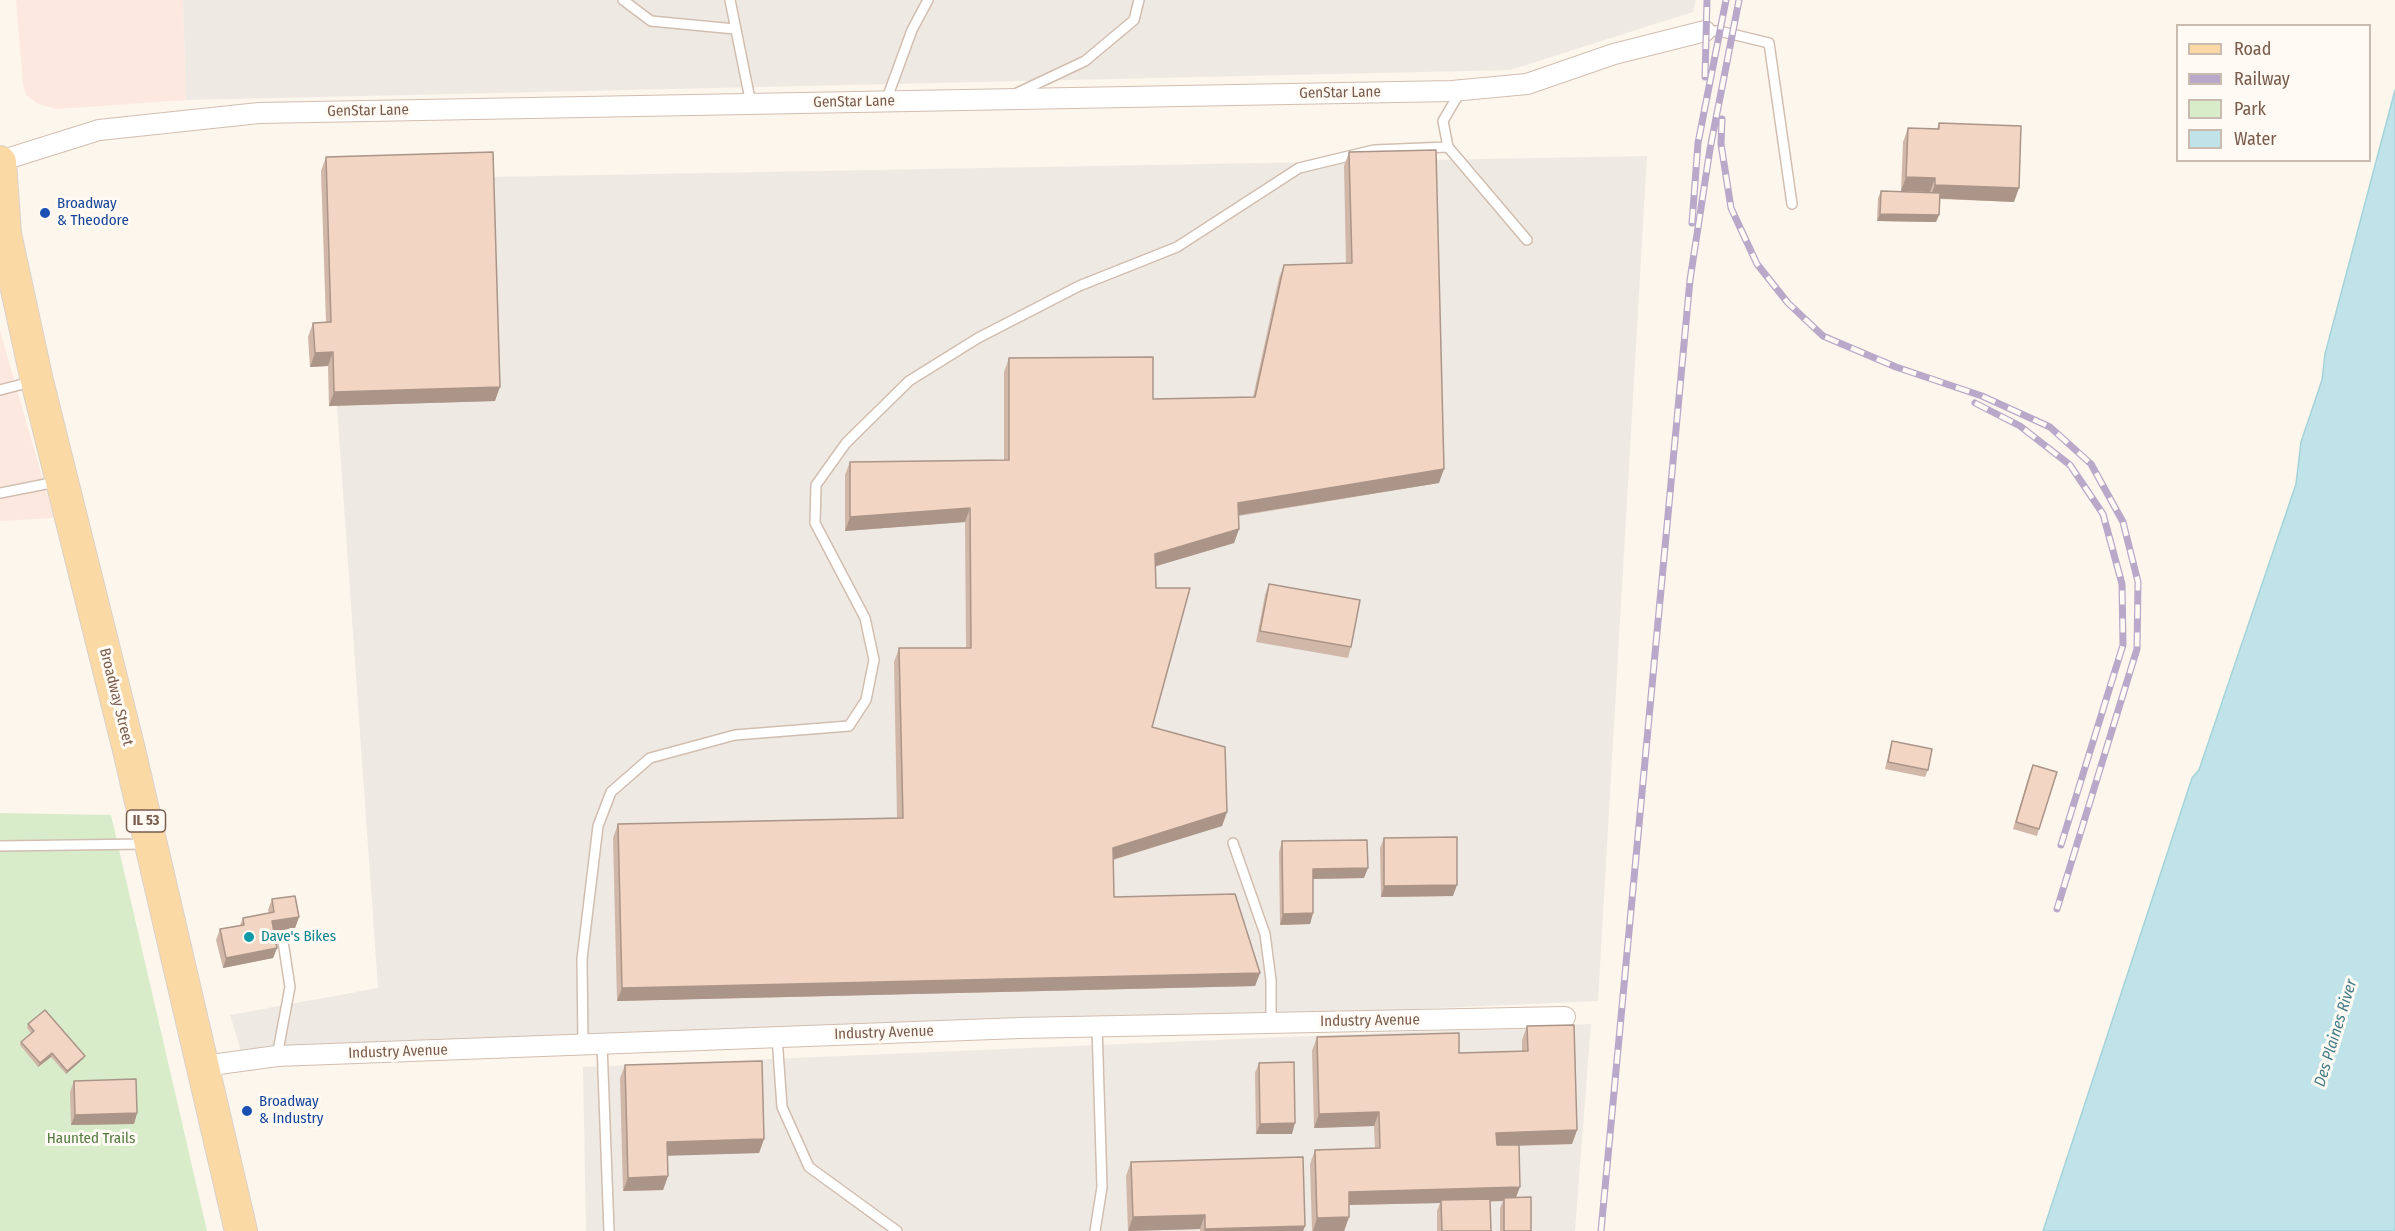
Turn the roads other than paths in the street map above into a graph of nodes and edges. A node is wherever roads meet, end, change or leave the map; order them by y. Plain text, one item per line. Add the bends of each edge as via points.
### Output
1 (623, 0) edge
2 (730, 0) edge
3 (928, 0) edge
4 (1139, 0) edge
5 (735, 29) junction
6 (1705, 32) joint
7 (1462, 89) junction
8 (1005, 99) junction
9 (886, 101) junction
10 (751, 104) junction
11 (1448, 147) junction
12 (0, 162) edge
13 (1792, 204) dead end
14 (3, 235) edge
15 (1527, 240) dead end
16 (37, 381) junction
17 (0, 390) edge
18 (62, 481) junction
19 (0, 494) edge
20 (1233, 843) dead end
21 (151, 844) junction
22 (0, 846) edge
23 (282, 935) edge
24 (1565, 1017) dead end
25 (1271, 1023) junction
26 (1097, 1026) junction
27 (777, 1037) junction
28 (592, 1044) junction
29 (277, 1056) junction
30 (204, 1066) junction
31 (241, 1231) edge
32 (609, 1231) edge
33 (897, 1231) edge
34 (1095, 1231) edge

1 - 5 lane via 651,21
2 - 5 lane
3 - 9 lane via 912,30
4 - 8 lane via 1134,20 1085,61
5 - 10 lane
6 - 7 street, GenStar Lane via 1614,54 1527,84
6 - 13 lane via 1726,32 1769,44
7 - 8 street, GenStar Lane
7 - 11 lane via 1443,121
8 - 9 street, GenStar Lane
9 - 10 street, GenStar Lane
10 - 12 street, GenStar Lane via 259,113 99,130
11 - 15 lane
11 - 28 lane via 1374,150 1299,168 1177,247 1079,286 978,338 909,381 846,443 816,485 815,523 865,618 874,660 866,700 849,726 735,735 650,758 611,792 598,826 585,937
12 - 14 main road, Broadway Street / IL 53
14 - 16 main road, Broadway Street / IL 53 via 13,295
16 - 17 lane
16 - 18 main road, Broadway Street / IL 53
18 - 19 lane
18 - 21 main road, Broadway Street / IL 53
20 - 25 lane via 1265,934
21 - 22 lane
21 - 30 main road, Broadway Street / IL 53
23 - 29 lane via 290,987
24 - 25 street, Industry Avenue
25 - 26 street, Industry Avenue
26 - 27 street, Industry Avenue
26 - 34 lane via 1102,1187
27 - 28 street, Industry Avenue
27 - 33 lane via 782,1107 808,1167
28 - 29 street, Industry Avenue
28 - 32 lane
29 - 30 street, Industry Avenue
30 - 31 main road, Broadway Street / IL 53

